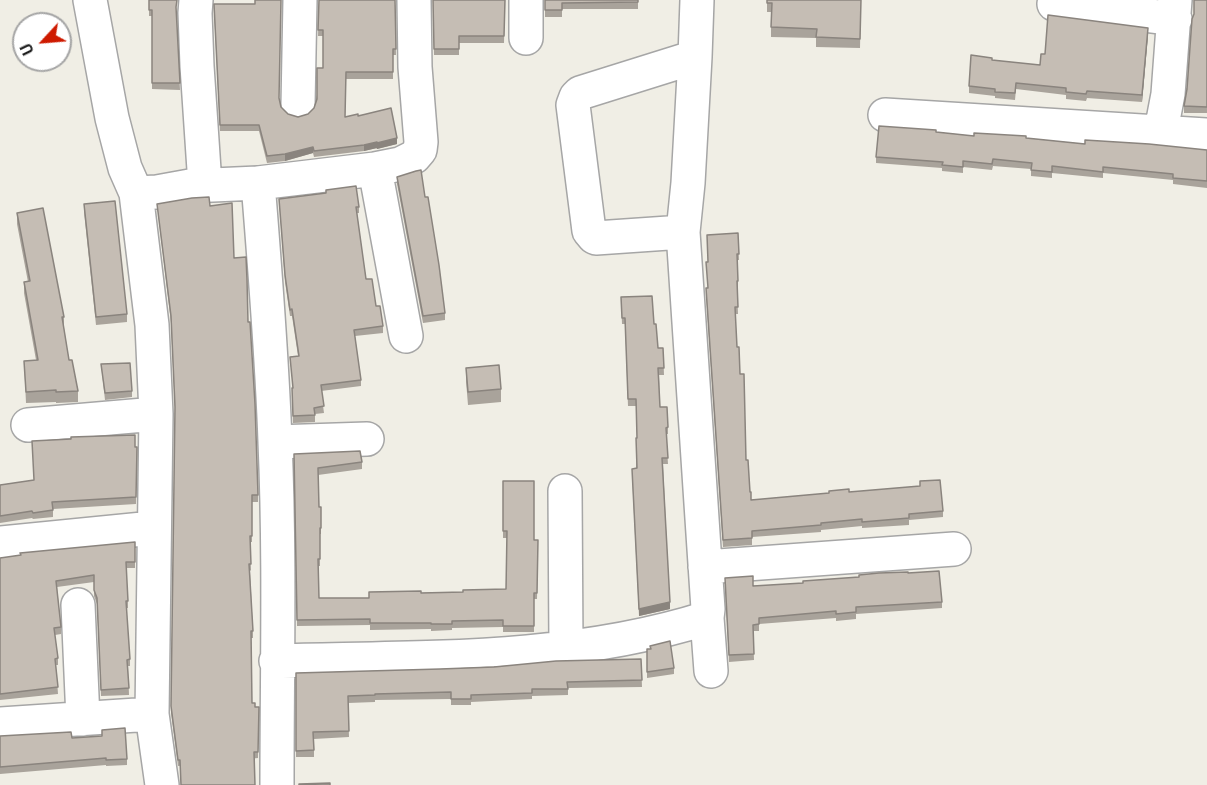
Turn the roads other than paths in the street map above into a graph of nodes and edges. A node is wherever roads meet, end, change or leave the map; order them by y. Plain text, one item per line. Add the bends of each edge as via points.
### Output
1 (90, 0) edge
2 (196, 0) edge
3 (300, 0) edge
4 (414, 0) edge
5 (526, 0) edge
6 (697, 0) edge
7 (1054, 4) dead end
8 (1175, 10) edge
9 (526, 38) dead end
10 (695, 57) junction
11 (298, 105) dead end
12 (885, 115) dead end
13 (1161, 131) junction
14 (1207, 135) edge
15 (375, 169) junction
16 (258, 183) junction
17 (205, 186) junction
18 (136, 193) junction
19 (683, 232) junction
20 (406, 336) dead end
21 (156, 414) junction
22 (28, 425) dead end
23 (367, 440) dead end
24 (275, 442) junction
25 (566, 491) dead end
26 (153, 528) junction
27 (0, 543) edge
28 (954, 549) dead end
29 (705, 567) junction
30 (78, 605) dead end
31 (707, 618) junction
32 (566, 647) junction
33 (276, 661) junction
34 (711, 671) dead end
35 (152, 714) junction
36 (84, 719) junction
37 (0, 724) edge
38 (162, 785) edge
39 (278, 785) edge

1 - 18 street via 112,118
2 - 17 street
3 - 11 street
4 - 15 street via 420,150 400,164
5 - 9 street
6 - 10 street
7 - 8 street
8 - 13 street
10 - 19 street
10 - 19 street via 580,93 573,105 592,235 596,238
12 - 13 street
13 - 14 street
15 - 16 street
15 - 20 street
16 - 17 street
16 - 24 street
17 - 18 street
18 - 21 street via 152,324
19 - 29 street
21 - 22 street
21 - 26 street
23 - 24 street
24 - 33 street
25 - 32 street
26 - 27 street
26 - 35 street
28 - 29 street
29 - 31 street
30 - 36 street
31 - 32 street via 672,629
31 - 34 street
32 - 33 street via 482,655
33 - 39 street
35 - 36 street
35 - 38 street
36 - 37 street

